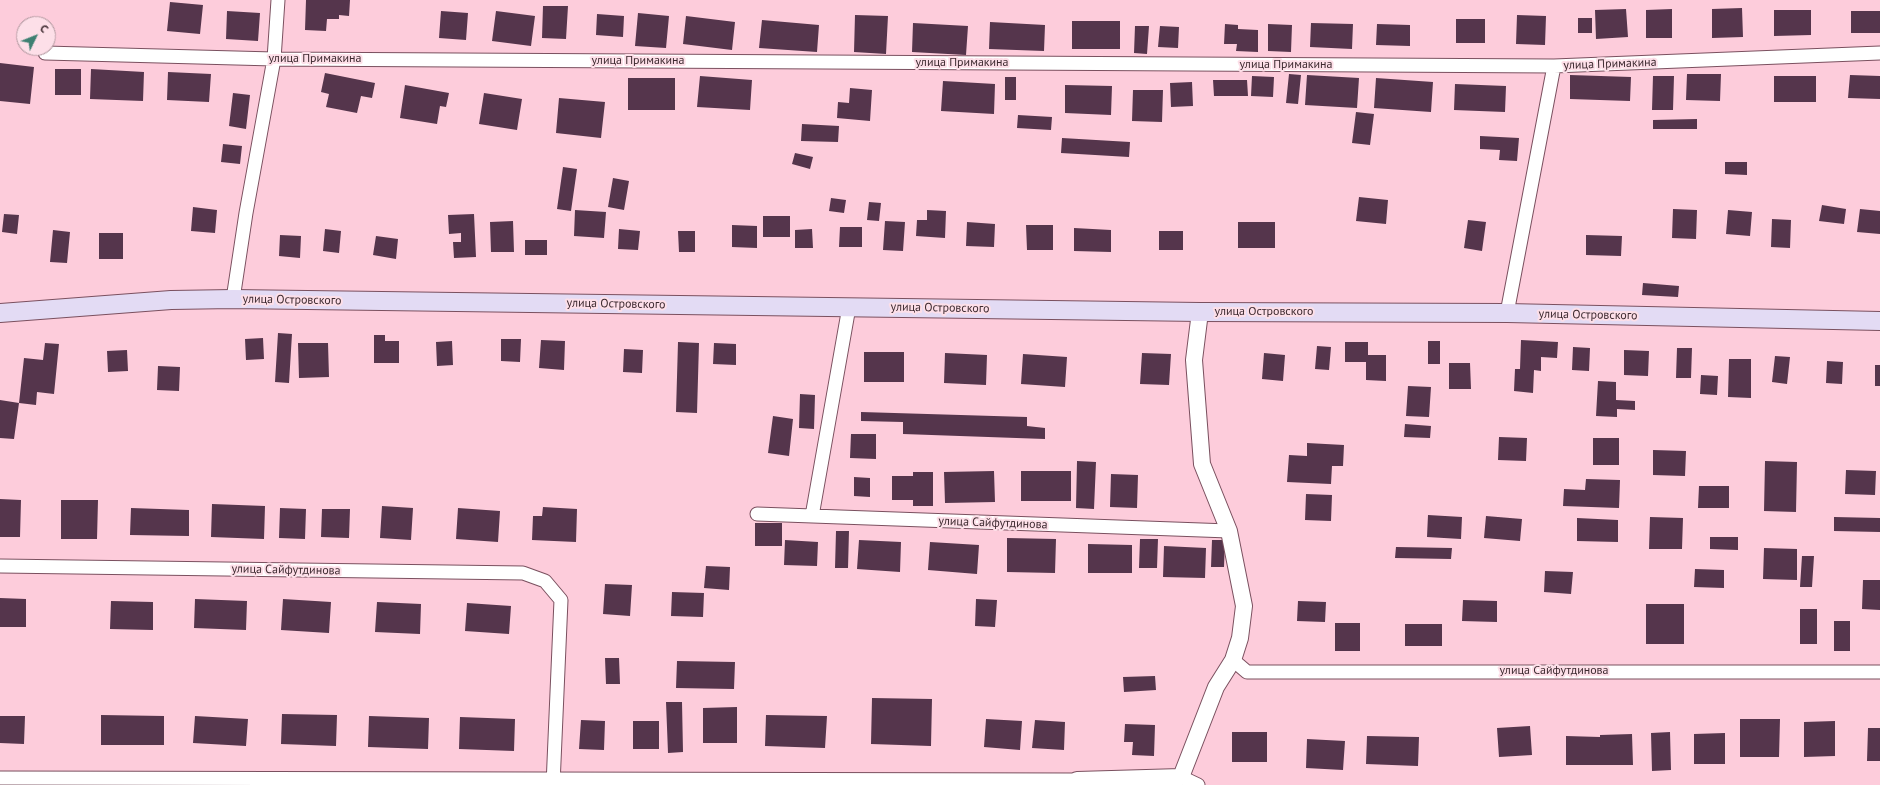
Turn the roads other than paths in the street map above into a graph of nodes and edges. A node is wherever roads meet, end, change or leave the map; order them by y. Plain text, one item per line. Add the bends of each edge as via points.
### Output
1 (278, 0) edge
2 (56, 53) edge
3 (1880, 53) edge
4 (274, 59) junction
5 (1554, 66) junction
6 (234, 299) junction
7 (849, 307) junction
8 (1200, 312) junction
9 (0, 313) edge
10 (1507, 313) junction
11 (1880, 321) edge
12 (757, 514) dead end
13 (812, 516) junction
14 (1229, 531) junction
15 (0, 566) edge
16 (1233, 660) junction
17 (1880, 672) edge
18 (1181, 777) junction
19 (0, 778) edge
20 (554, 782) edge
21 (1077, 783) edge
22 (1198, 785) edge

1 - 4 street
2 - 4 street, улица Примакина
3 - 5 street, улица Примакина
4 - 5 street, улица Примакина
4 - 6 street via 246,213
5 - 10 street
6 - 7 main road, улица Островского
6 - 9 main road, улица Островского via 171,300
7 - 8 main road, улица Островского
7 - 13 street
8 - 10 main road, улица Островского
8 - 14 street via 1194,360 1202,464
10 - 11 main road, улица Островского
12 - 13 street, улица Сайфутдинова
13 - 14 street, улица Сайфутдинова
14 - 16 street via 1244,606 1240,638
15 - 20 street, улица Сайфутдинова via 523,573 545,581 561,600
16 - 17 street, улица Сайфутдинова via 1247,672
16 - 18 street via 1216,687
18 - 21 street
18 - 22 street
19 - 20 street
20 - 21 street

